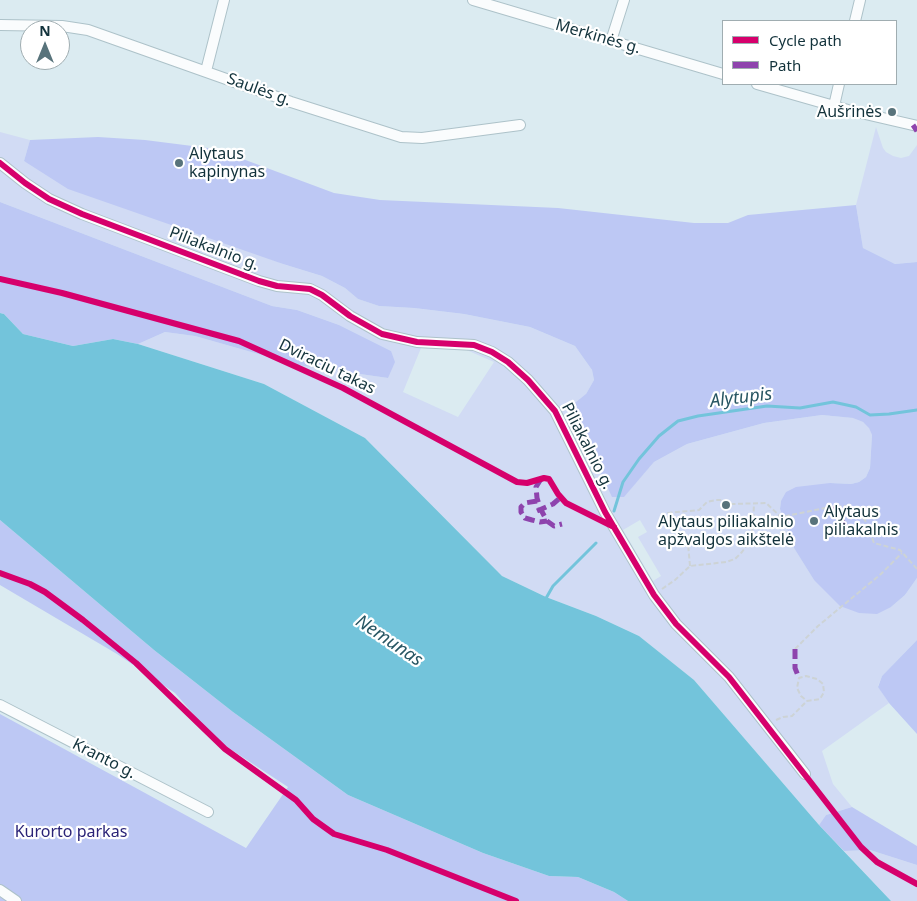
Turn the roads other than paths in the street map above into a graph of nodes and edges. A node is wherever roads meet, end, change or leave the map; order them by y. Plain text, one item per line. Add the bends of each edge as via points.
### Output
1 (224, 0) edge
2 (473, 0) edge
3 (624, 0) edge
4 (860, 0) edge
5 (855, 20) edge
6 (0, 25) edge
7 (611, 41) junction
8 (206, 71) junction
9 (722, 74) edge
10 (760, 85) edge
11 (839, 85) edge
12 (834, 106) junction
13 (520, 125) dead end
14 (917, 126) edge
15 (0, 163) edge
16 (0, 705) edge
17 (805, 774) dead end
18 (208, 812) dead end
19 (0, 890) edge
20 (16, 901) edge

1 - 8 street
2 - 7 street, Merkinės g.
3 - 7 street
4 - 5 street
6 - 8 street, Saulės g. via 75,27
7 - 9 street, Merkinės g.
8 - 13 street, Saulės g. via 401,137 422,138
10 - 12 street
11 - 12 street
12 - 14 street
15 - 17 street, Piliakalnio g. via 49,199 82,214 259,281 310,289 382,334 417,342 474,345 508,362 555,411 605,512 654,595 676,624 729,677
16 - 18 street, Kranto g.
19 - 20 street

